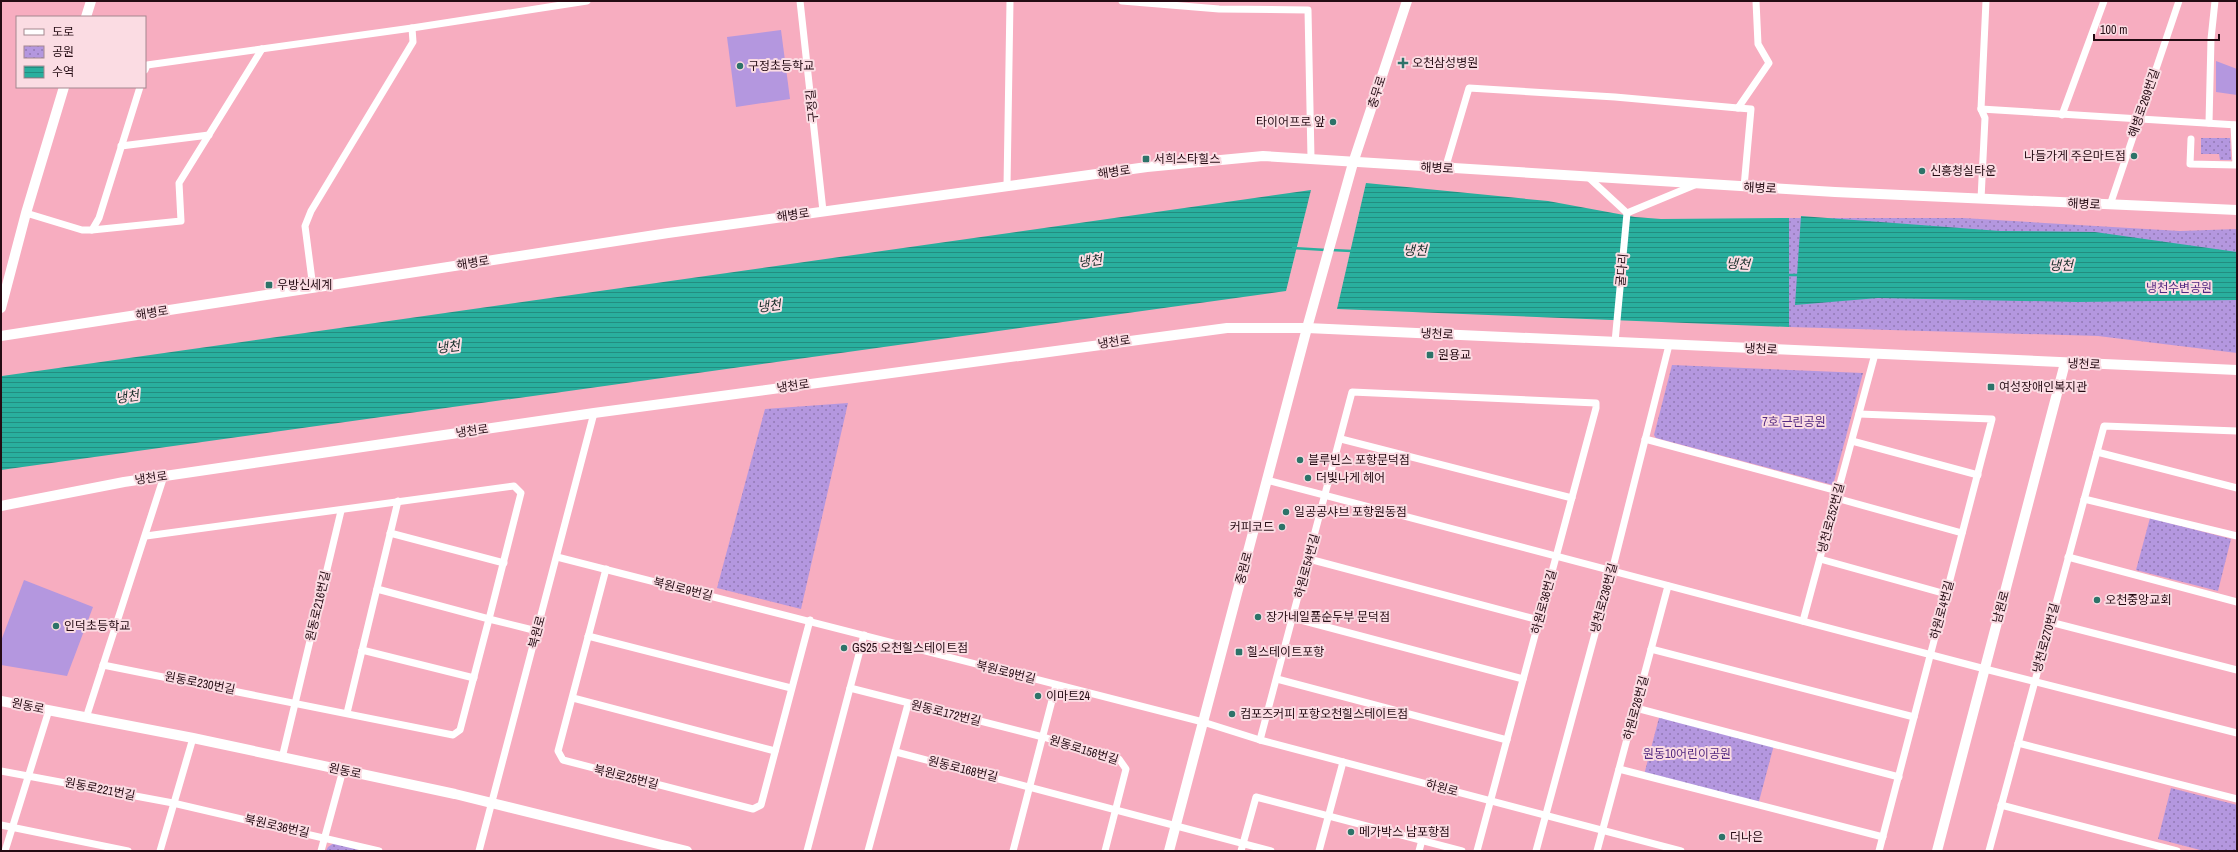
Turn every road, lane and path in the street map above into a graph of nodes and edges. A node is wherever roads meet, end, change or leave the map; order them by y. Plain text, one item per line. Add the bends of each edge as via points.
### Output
1 (90, 1) edge
2 (587, 1) edge
3 (800, 1) edge
4 (1010, 1) edge
5 (1122, 1) edge
6 (1407, 1) edge
7 (1756, 1) edge
8 (1986, 1) edge
9 (2104, 1) edge
10 (2179, 1) edge
11 (2215, 1) edge
12 (86, 16) edge
13 (412, 28) junction
14 (262, 49) junction
15 (146, 68) edge
16 (64, 88) edge
17 (140, 88) edge
18 (1738, 108) junction
19 (1981, 109) junction
20 (2062, 115) junction
21 (2138, 120) junction
22 (2209, 123) junction
23 (2236, 125) edge
24 (209, 135) junction
25 (2192, 139) dead end
26 (121, 146) junction
27 (1311, 158) junction
28 (1353, 163) junction
29 (2236, 165) edge
30 (1445, 169) junction
31 (1588, 177) junction
32 (1698, 184) junction
33 (1007, 186) junction
34 (1744, 187) junction
35 (1981, 199) junction
36 (2110, 205) junction
37 (2237, 210) edge
38 (823, 211) junction
39 (26, 213) junction
40 (1627, 214) junction
41 (92, 230) junction
42 (312, 288) junction
43 (1, 308) edge
44 (1312, 310) joint
45 (1307, 328) junction
46 (1, 336) edge
47 (1615, 342) junction
48 (1669, 344) junction
49 (1875, 354) junction
50 (2065, 363) junction
51 (2237, 370) edge
52 (1596, 403) joint
53 (594, 414) junction
54 (1859, 414) junction
55 (2237, 432) edge
56 (1341, 439) junction
57 (1645, 439) junction
58 (1852, 441) junction
59 (2097, 452) junction
60 (1978, 475) junction
61 (164, 476) junction
62 (1267, 480) junction
63 (2237, 488) edge
64 (1837, 495) junction
65 (1326, 496) junction
66 (1572, 498) junction
67 (2084, 499) junction
68 (398, 501) junction
69 (1, 506) edge
70 (341, 511) junction
71 (390, 533) junction
72 (1962, 533) junction
73 (146, 536) junction
74 (2237, 536) edge
75 (1556, 556) junction
76 (557, 557) junction
77 (2068, 557) junction
78 (1309, 559) junction
79 (1820, 559) junction
80 (504, 563) junction
81 (606, 569) junction
82 (1612, 571) junction
83 (1668, 586) junction
84 (377, 589) junction
85 (1946, 594) junction
86 (2237, 602) edge
87 (1293, 618) junction
88 (489, 619) junction
89 (810, 620) junction
90 (1539, 620) junction
91 (1803, 621) junction
92 (2050, 622) junction
93 (537, 631) junction
94 (588, 636) junction
95 (864, 636) junction
96 (1651, 649) junction
97 (362, 650) junction
98 (1931, 655) junction
99 (103, 665) junction
100 (1985, 669) junction
101 (2237, 670) edge
102 (474, 678) junction
103 (1276, 678) junction
104 (1523, 680) junction
105 (2034, 681) junction
106 (1056, 685) junction
107 (791, 688) junction
108 (850, 688) junction
109 (572, 698) junction
110 (1, 701) edge
111 (296, 702) junction
112 (908, 704) junction
113 (1636, 708) junction
114 (49, 710) junction
115 (347, 713) junction
116 (86, 718) junction
117 (1914, 718) junction
118 (1203, 722) junction
119 (2237, 733) edge
120 (1043, 737) junction
121 (193, 738) junction
122 (1260, 740) junction
123 (1507, 740) junction
124 (2018, 743) junction
125 (775, 751) junction
126 (896, 752) junction
127 (282, 758) junction
128 (1343, 762) junction
129 (1620, 769) junction
130 (343, 770) junction
131 (1, 771) edge
132 (27, 776) junction
133 (1898, 777) junction
134 (1030, 787) junction
135 (2237, 799) edge
136 (1491, 801) junction
137 (173, 803) junction
138 (492, 803) junction
139 (2001, 805) junction
140 (1116, 809) junction
141 (1546, 815) junction
142 (1329, 816) junction
143 (1, 825) edge
144 (1176, 825) junction
145 (12, 827) junction
146 (1603, 830) junction
147 (324, 837) junction
148 (1883, 837) junction
149 (1422, 840) junction
150 (1242, 847) edge
151 (5, 851) edge
152 (128, 851) edge
153 (160, 851) edge
154 (321, 851) edge
155 (380, 851) edge
156 (479, 851) edge
157 (687, 851) edge
158 (807, 851) edge
159 (868, 851) edge
160 (1013, 851) edge
161 (1105, 851) edge
162 (1168, 851) edge
163 (1271, 851) edge
164 (1319, 851) edge
165 (1419, 851) edge
166 (1462, 851) edge
167 (1477, 851) edge
168 (1536, 851) edge
169 (1597, 851) edge
170 (1681, 851) edge
171 (1879, 851) edge
172 (1937, 851) edge
173 (1989, 851) edge
174 (2177, 851) edge

1 - 12 street
2 - 13 street
3 - 38 street, 구정길
4 - 33 street
5 - 27 street via 1219,9 1308,10
6 - 28 street, 충무로
7 - 18 street via 1758,44 1769,63
8 - 19 street
9 - 20 street
10 - 21 street, 해병로269번길
11 - 22 street via 2211,39
13 - 14 street
13 - 42 street via 413,42 311,211 305,226
14 - 15 street via 147,65
14 - 24 street
16 - 39 street
17 - 26 street
18 - 30 street via 1469,88
18 - 34 street via 1751,109
19 - 20 street
19 - 35 street via 1985,118
20 - 21 street
21 - 22 street
21 - 36 street, 해병로269번길
22 - 23 street
23 - 29 street
24 - 26 street
24 - 41 street via 179,184 181,221
25 - 29 street via 2190,164
26 - 41 street via 99,218
27 - 28 street, 해병로
27 - 33 street, 해병로 via 1256,157 1146,167
28 - 30 street, 해병로
28 - 44 street, 충무로
30 - 31 street, 해병로
31 - 32 street, 해병로
31 - 40 street
32 - 34 street, 해병로
32 - 40 street
33 - 38 street, 해병로
34 - 35 street, 해병로
35 - 36 street, 해병로
36 - 37 street, 해병로
38 - 42 street, 해병로
39 - 41 street via 82,230
39 - 43 street
40 - 47 street, 굴다리
42 - 46 street, 해병로
44 - 45 street, 중원로
45 - 47 street, 냉천로
45 - 53 street, 냉천로 via 1210,330
45 - 62 street, 중원로
47 - 48 street, 냉천로
48 - 49 street, 냉천로
48 - 57 street, 냉천로236번길
49 - 50 street, 냉천로
49 - 54 street, 냉천로252번길
50 - 51 street, 냉천로
50 - 100 street, 남원로
52 - 56 street, 하원로54번길 via 1352,392
52 - 66 street, 하원로36번길
53 - 61 street, 냉천로
53 - 76 street, 북원로
54 - 58 street, 냉천로252번길
54 - 60 street, 하원로4번길 via 1992,419
55 - 59 street, 냉천로270번길 via 2104,426
56 - 65 street, 하원로54번길
56 - 66 street
57 - 64 street
57 - 82 street, 냉천로236번길
58 - 60 street
58 - 64 street, 냉천로252번길
59 - 63 street
59 - 67 street, 냉천로270번길
60 - 72 street, 하원로4번길
61 - 69 street, 냉천로
61 - 73 street
62 - 65 street
62 - 118 street, 중원로
64 - 72 street
64 - 79 street, 냉천로252번길
65 - 75 street
65 - 78 street, 하원로54번길
66 - 75 street, 하원로36번길
67 - 74 street
67 - 77 street, 냉천로270번길
68 - 70 street
68 - 71 street
68 - 80 street via 514,486 521,493
70 - 73 street
70 - 111 street, 원동로216번길
71 - 80 street
71 - 84 street
72 - 85 street, 하원로4번길
73 - 99 street
75 - 82 street
75 - 90 street, 하원로36번길
76 - 81 street, 북원로9번길
76 - 93 street, 북원로
77 - 86 street
77 - 92 street, 냉천로270번길
78 - 87 street, 하원로54번길
78 - 90 street
79 - 85 street
79 - 91 street, 냉천로252번길
80 - 88 street
81 - 89 street, 북원로9번길
81 - 94 street, 북원로25번길
82 - 83 street
82 - 141 street, 냉천로236번길
83 - 91 street
83 - 96 street, 하원로26번길
84 - 88 street
84 - 97 street
85 - 98 street, 하원로4번길
87 - 103 street, 하원로54번길
87 - 104 street
88 - 93 street
88 - 102 street
89 - 95 street, 북원로9번길
89 - 107 street
90 - 104 street, 하원로36번길
91 - 98 street
92 - 101 street
92 - 105 street, 냉천로270번길
93 - 138 street, 북원로
94 - 107 street
94 - 109 street, 북원로25번길
95 - 106 street, 북원로9번길
95 - 108 street
96 - 113 street, 하원로26번길
96 - 117 street
97 - 102 street
97 - 115 street
98 - 100 street
98 - 117 street, 하원로4번길
99 - 111 street, 원동로230번길
99 - 116 street
100 - 105 street
100 - 172 street, 남원로
102 - 115 street via 460,730 453,735
103 - 122 street, 하원로54번길
103 - 123 street
104 - 123 street, 하원로36번길
105 - 119 street
105 - 124 street, 냉천로270번길
106 - 118 street, 북원로9번길
106 - 120 street, 원동로156번길
107 - 125 street
108 - 112 street, 원동로172번길
108 - 158 street
109 - 125 street
109 - 125 street, 북원로25번길 via 558,751 563,760 753,809 761,805
110 - 114 street, 원동로
111 - 115 street
111 - 127 street, 원동로216번길
112 - 120 street, 원동로172번길
112 - 126 street
113 - 129 street, 하원로26번길
113 - 133 street
114 - 116 street, 원동로
114 - 132 street
116 - 121 street, 원동로
117 - 133 street, 하원로4번길
118 - 122 street, 하원로
118 - 144 street, 중원로
120 - 134 street, 원동로156번길
120 - 140 street, 원동로156번길 via 1119,759 1124,763 1126,769
121 - 127 street, 원동로
121 - 137 street
122 - 128 street, 하원로
123 - 136 street, 하원로36번길
124 - 135 street
124 - 139 street, 냉천로270번길
126 - 134 street, 원동로168번길
126 - 159 street
127 - 130 street, 원동로
128 - 136 street, 하원로
128 - 142 street
129 - 146 street, 하원로26번길
129 - 148 street
130 - 138 street, 원동로
130 - 147 street
131 - 132 street, 원동로221번길
132 - 137 street, 원동로221번길
132 - 145 street
133 - 148 street, 하원로4번길
134 - 140 street
134 - 160 street, 원동로156번길
136 - 141 street, 하원로
136 - 167 street, 하원로36번길
137 - 147 street, 북원로36번길
137 - 153 street
138 - 156 street, 북원로
138 - 157 street, 원동로
139 - 173 street, 냉천로270번길
139 - 174 street
140 - 144 street
140 - 161 street, 원동로156번길
141 - 146 street, 하원로
141 - 168 street, 냉천로236번길
142 - 149 street
142 - 150 street via 1256,797
142 - 164 street
143 - 145 street
144 - 150 street
144 - 162 street, 중원로
145 - 151 street
145 - 152 street
146 - 169 street, 하원로26번길
146 - 170 street, 하원로
147 - 154 street
147 - 155 street, 북원로36번길
148 - 171 street, 하원로4번길
149 - 165 street
149 - 166 street
150 - 163 street

